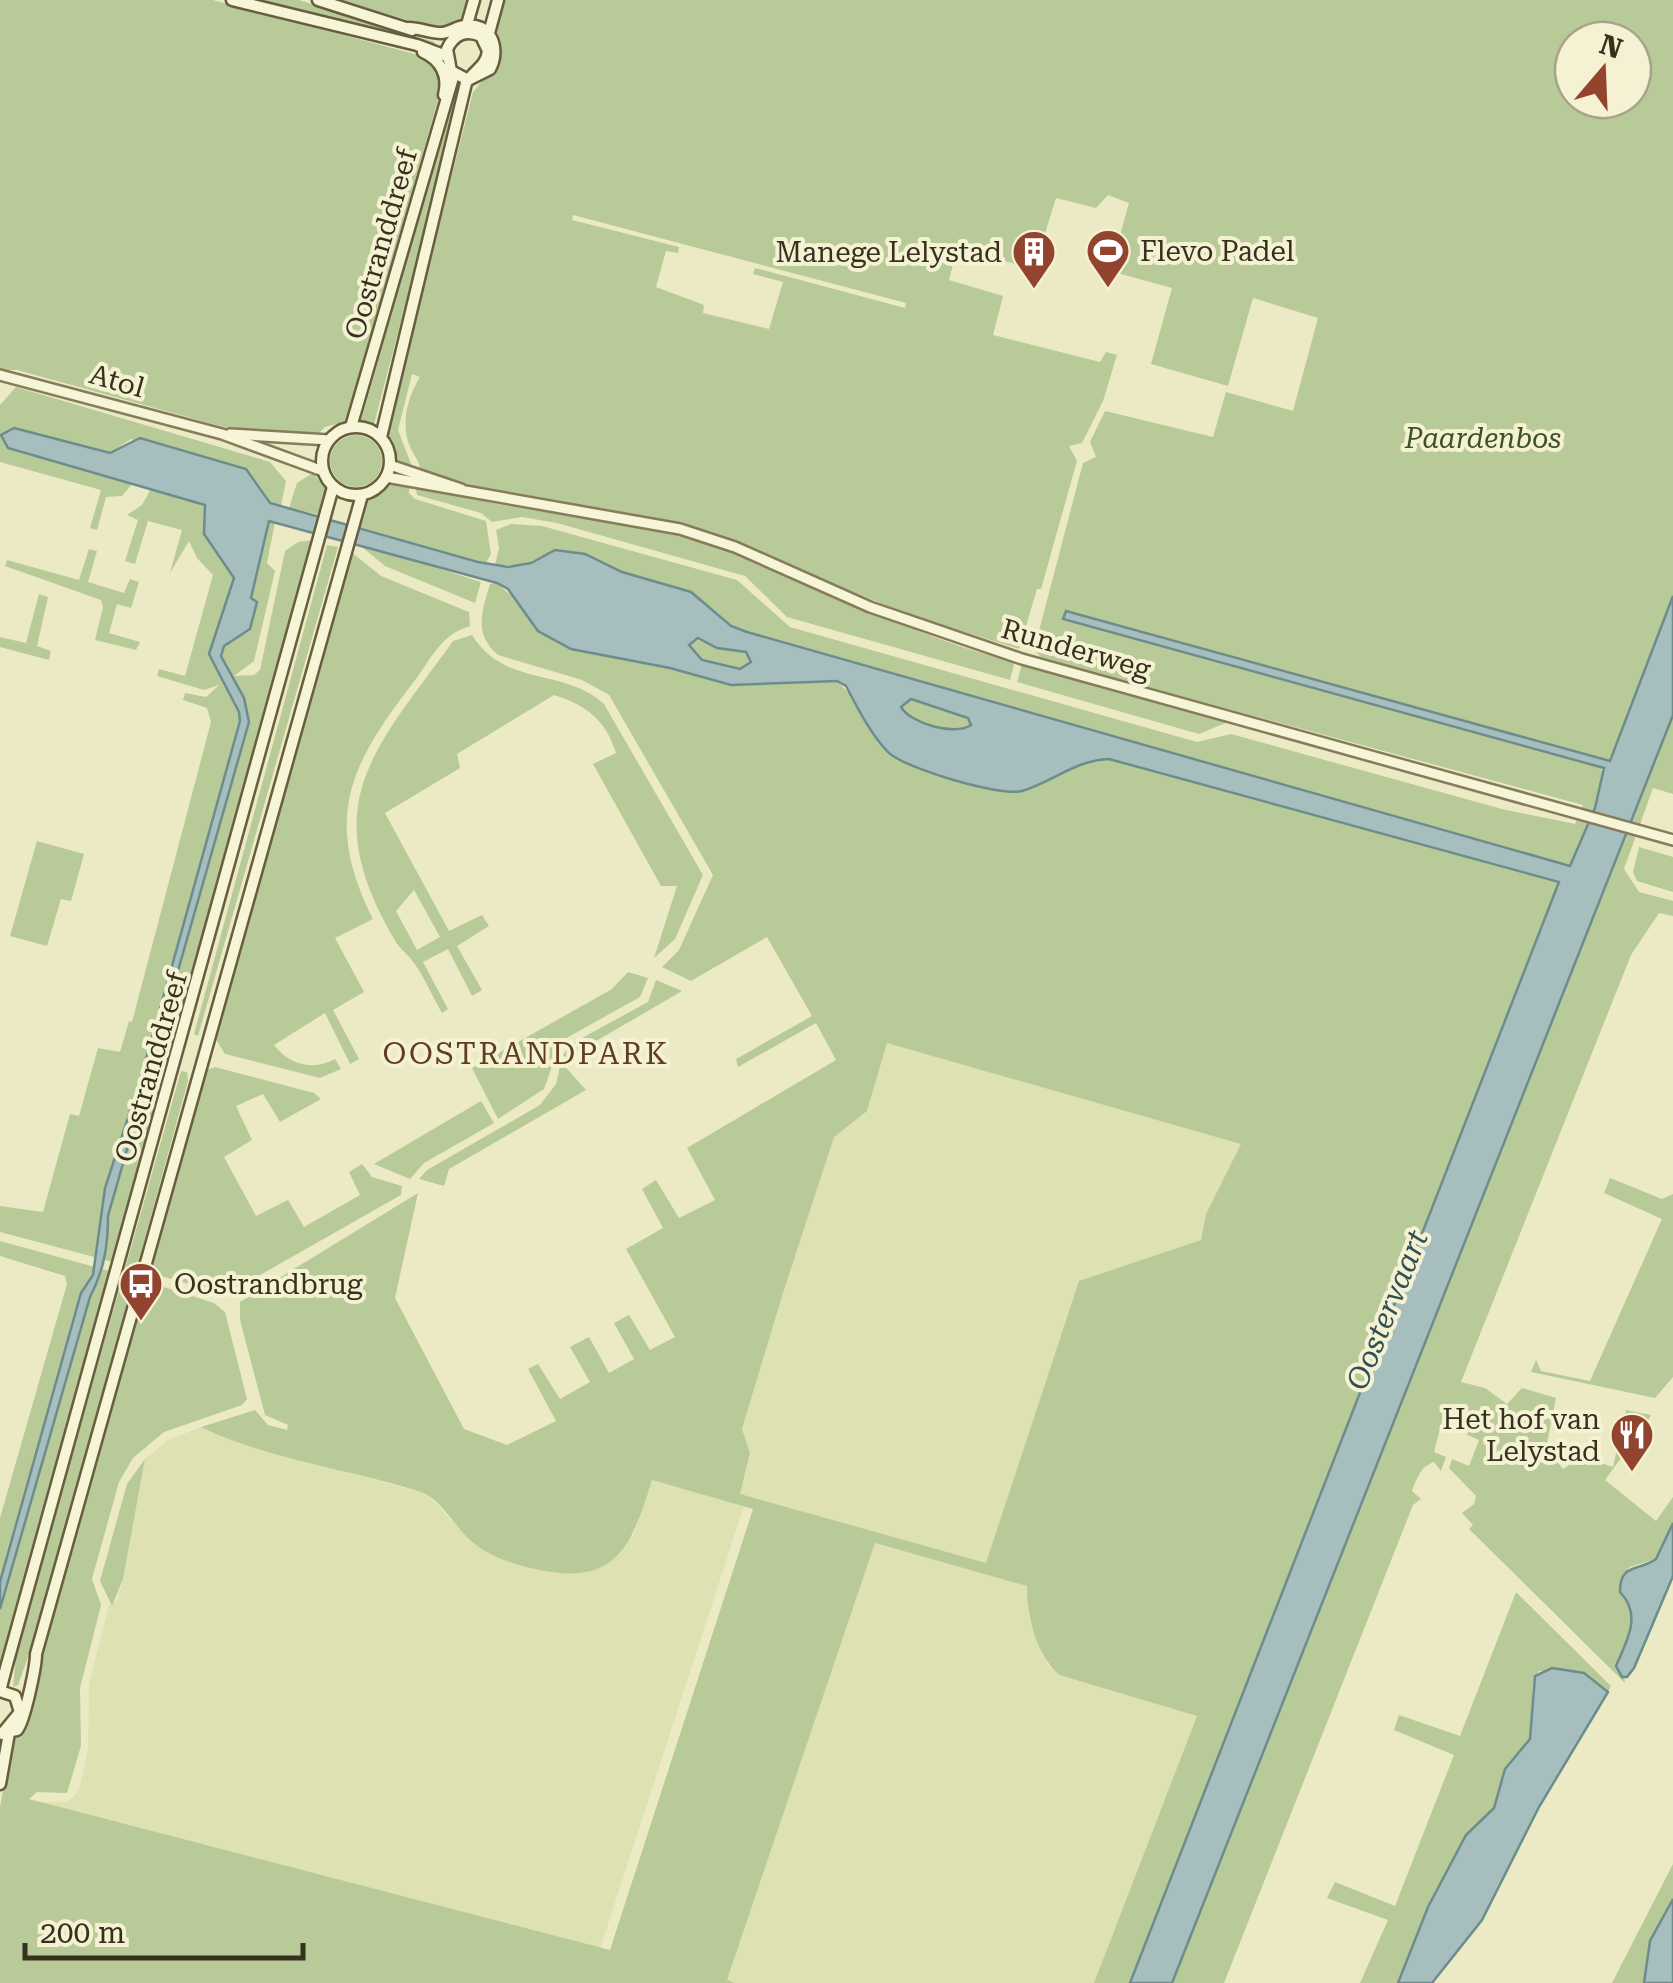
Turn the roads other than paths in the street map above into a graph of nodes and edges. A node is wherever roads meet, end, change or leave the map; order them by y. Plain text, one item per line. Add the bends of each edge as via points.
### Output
1 (232, 0) edge
2 (318, 0) edge
3 (474, 0) edge
4 (498, 0) edge
5 (466, 29) junction
6 (489, 33) junction
7 (451, 35) junction
8 (404, 44) junction
9 (446, 56) junction
10 (454, 74) junction
11 (471, 80) junction
12 (440, 116) junction
13 (0, 375) edge
14 (351, 427) junction
15 (222, 434) junction
16 (380, 438) junction
17 (328, 440) junction
18 (390, 464) junction
19 (323, 471) junction
20 (386, 477) junction
21 (333, 487) junction
22 (472, 494) junction
23 (362, 495) junction
24 (1673, 840) edge
25 (10, 1696) edge
26 (4, 1734) edge
27 (0, 1784) edge

1 - 8 main road
2 - 7 main road
3 - 5 main road
4 - 6 main road
5 - 6 main road
5 - 7 main road
5 - 11 main road via 488,51
6 - 11 main road via 495,59
7 - 9 main road
8 - 9 main road
8 - 12 main road via 440,66 446,84
9 - 10 main road
10 - 11 main road
10 - 12 main road, Oostranddreef
11 - 16 main road, Oostranddreef
12 - 14 main road, Oostranddreef
13 - 15 street, Atol
14 - 16 main road
14 - 17 main road
15 - 17 street, Atol
15 - 19 street, Atol
16 - 18 main road
17 - 19 main road
18 - 20 main road
18 - 22 street, Runderweg
19 - 21 main road
20 - 22 street, Runderweg
20 - 23 main road
21 - 23 main road
21 - 25 main road, Oostranddreef via 10,1659
22 - 24 street, Runderweg via 680,529 1022,659
23 - 25 main road, Oostranddreef via 36,1654
25 - 26 main road via 26,1718
26 - 27 main road

